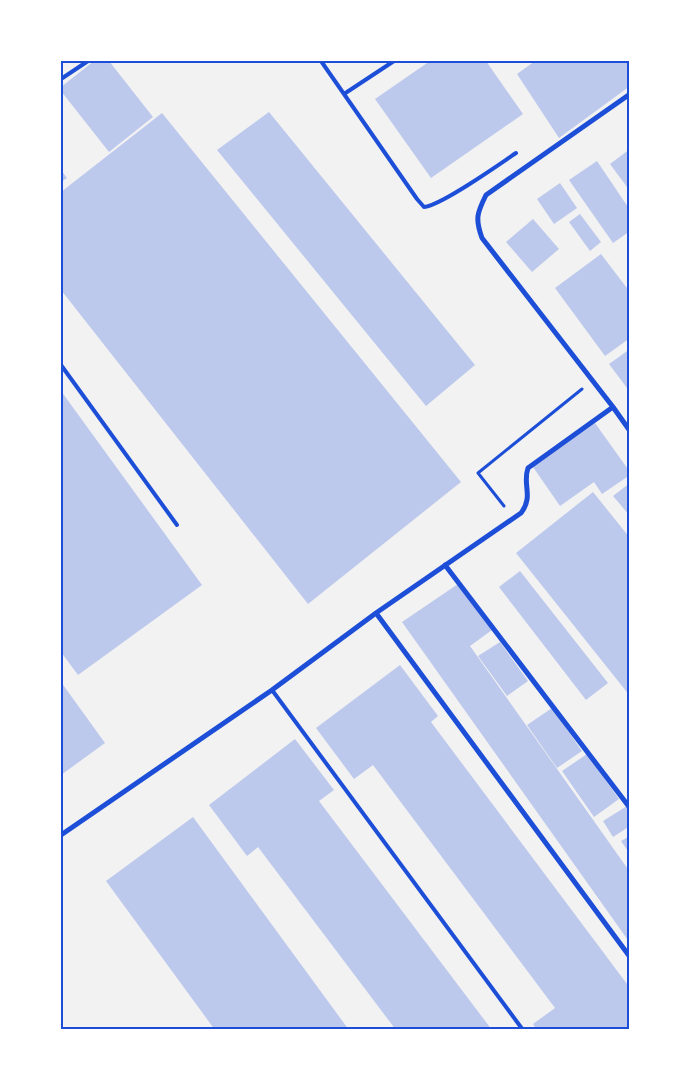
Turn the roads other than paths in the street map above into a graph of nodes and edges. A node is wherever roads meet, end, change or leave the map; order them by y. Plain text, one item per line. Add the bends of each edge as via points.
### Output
1 (88, 61) edge
2 (321, 61) edge
3 (394, 61) edge
4 (61, 79) edge
5 (344, 94) junction
6 (630, 94) edge
7 (516, 153) dead end
8 (61, 365) edge
9 (613, 407) junction
10 (630, 431) edge
11 (177, 525) dead end
12 (445, 565) junction
13 (376, 613) junction
14 (272, 690) junction
15 (630, 808) edge
16 (61, 835) edge
17 (630, 957) edge
18 (524, 1030) edge

1 - 4 lane
2 - 5 lane
3 - 5 lane
5 - 7 lane via 424,207 449,196
6 - 9 street via 486,195 478,210 477,223 482,238
8 - 11 lane
9 - 10 street
9 - 12 street via 528,468 528,498 521,513
12 - 13 street
12 - 15 street
13 - 14 street
13 - 17 street
14 - 16 street
14 - 18 lane

